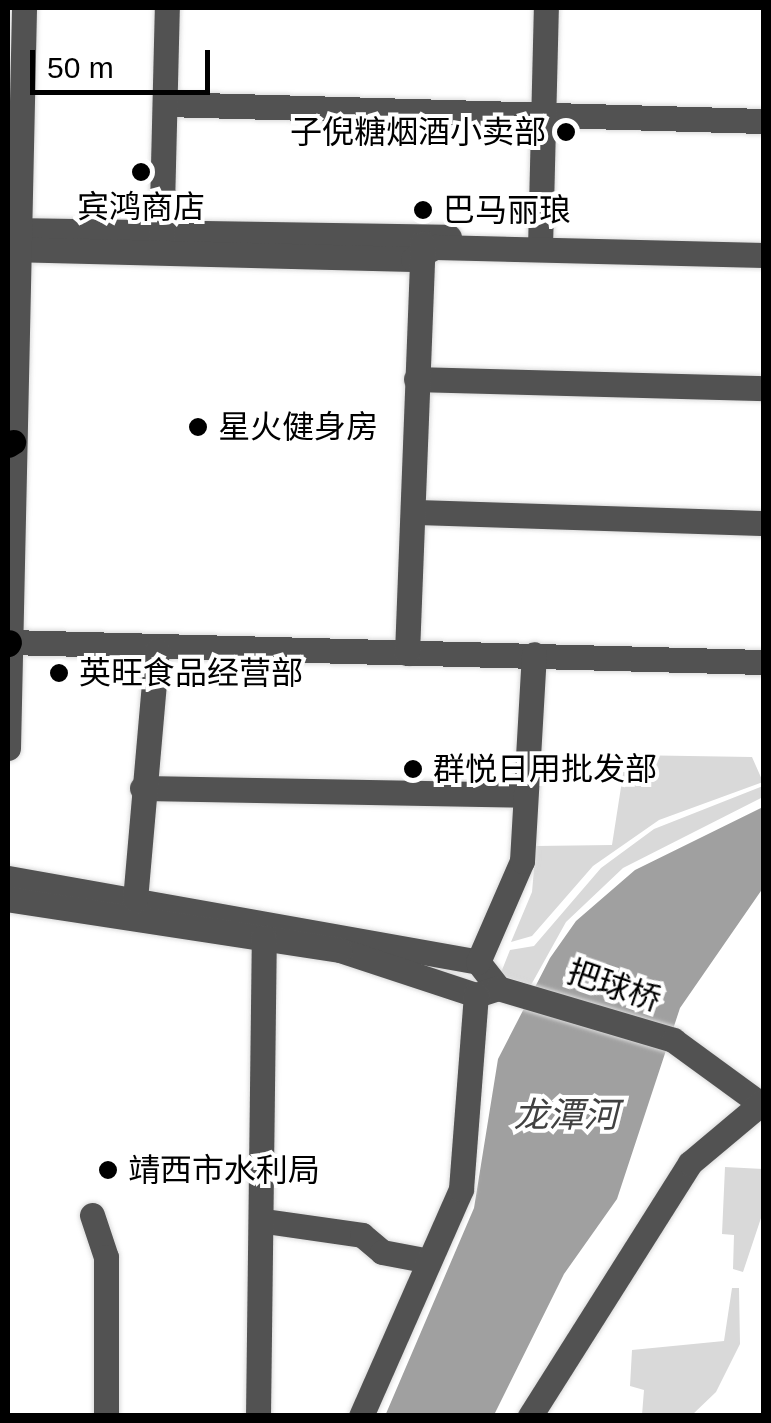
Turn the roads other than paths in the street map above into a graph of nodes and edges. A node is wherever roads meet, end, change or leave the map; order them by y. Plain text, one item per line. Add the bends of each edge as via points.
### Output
1 (24, 8) edge
2 (167, 8) edge
3 (546, 8) edge
4 (166, 104) junction
5 (544, 113) junction
6 (764, 121) edge
7 (15, 239) edge
8 (161, 242) junction
9 (540, 243) junction
10 (764, 243) edge
11 (423, 244) junction
12 (764, 254) edge
13 (416, 379) junction
14 (764, 388) edge
15 (10, 443) edge
16 (414, 512) junction
17 (764, 523) edge
18 (8, 643) edge
19 (157, 650) junction
20 (407, 653) junction
21 (534, 654) junction
22 (764, 662) edge
23 (8, 748) edge
24 (142, 788) junction
25 (524, 795) junction
26 (8, 878) edge
27 (8, 899) edge
28 (135, 900) junction
29 (264, 937) junction
30 (478, 962) junction
31 (487, 991) junction
32 (760, 1102) edge
33 (92, 1215) dead end
34 (266, 1221) junction
35 (424, 1260) junction
36 (106, 1413) edge
37 (258, 1416) edge
38 (361, 1416) edge
39 (530, 1416) edge

1 - 7 street
2 - 4 street
3 - 5 street
4 - 5 street
4 - 8 street
5 - 6 street
5 - 9 street
7 - 8 street
7 - 15 street
8 - 11 street
9 - 10 street
9 - 11 street
9 - 12 street
11 - 13 street
13 - 14 street
13 - 16 street
15 - 18 street
16 - 17 street
16 - 20 street
18 - 19 street
18 - 23 street
19 - 20 street
19 - 24 street
20 - 21 street
21 - 22 street
21 - 25 street
24 - 25 street
24 - 28 street
25 - 30 street via 514,894
26 - 28 street
27 - 29 street, 把球桥
28 - 30 street
29 - 31 street, 把球桥 via 340,950
29 - 34 street
30 - 31 street
31 - 32 street, 把球桥 via 534,992 673,1040
31 - 35 street via 460,1189
32 - 39 street via 690,1163
33 - 36 street via 106,1257
34 - 35 street via 362,1236 382,1252
34 - 37 street
35 - 38 street

